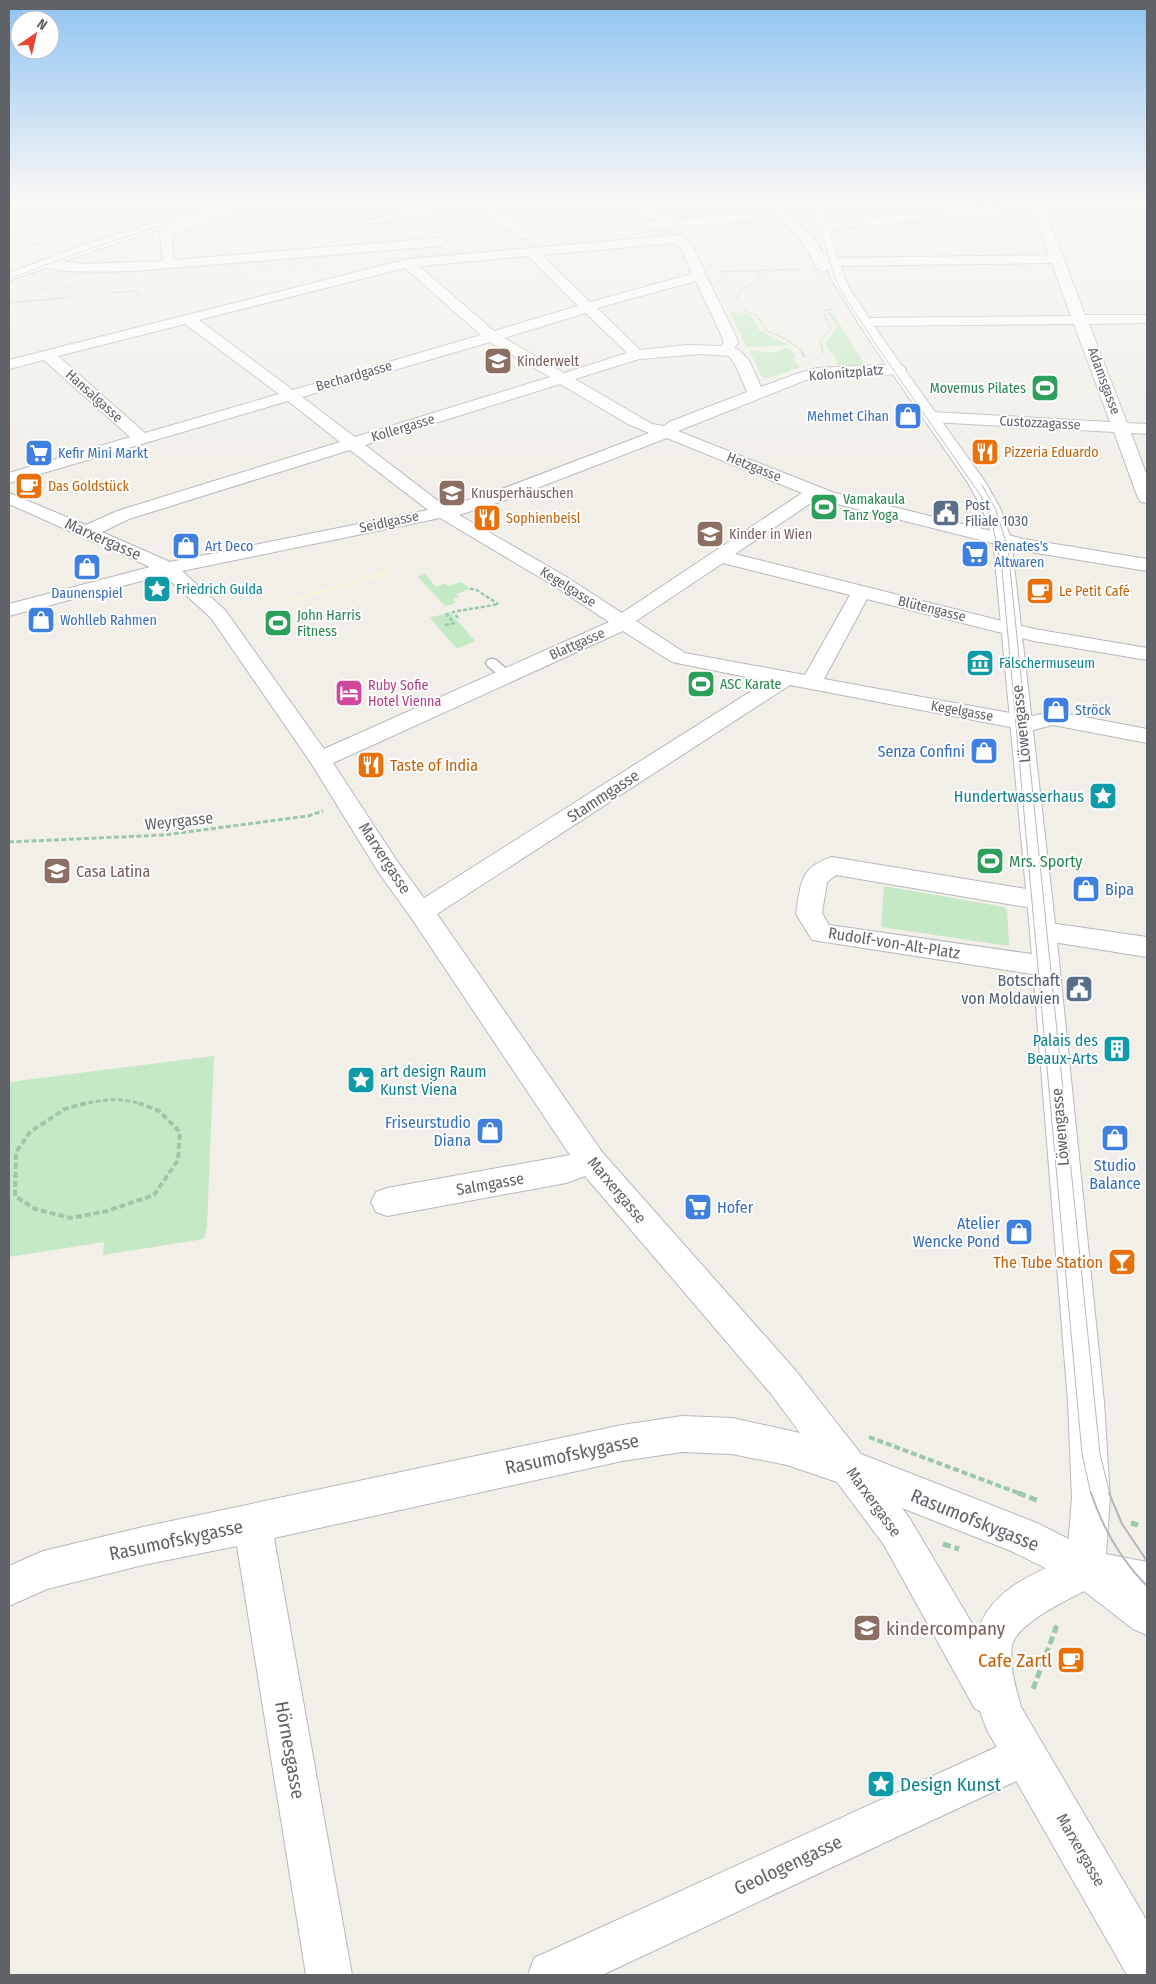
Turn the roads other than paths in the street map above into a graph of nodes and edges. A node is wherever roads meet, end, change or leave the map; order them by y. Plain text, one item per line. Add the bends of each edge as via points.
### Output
1 (297, 291) edge
2 (439, 291) edge
3 (570, 291) edge
4 (646, 291) edge
5 (706, 291) edge
6 (845, 291) edge
7 (1070, 291) edge
8 (587, 307) junction
9 (187, 318) junction
10 (1081, 320) junction
11 (1147, 320) edge
12 (864, 322) junction
13 (491, 336) junction
14 (725, 350) junction
15 (47, 354) junction
16 (637, 355) junction
17 (9, 364) edge
18 (898, 369) junction
19 (563, 379) junction
20 (290, 394) junction
21 (756, 394) junction
22 (932, 417) junction
23 (1121, 427) junction
24 (1147, 429) edge
25 (667, 432) junction
26 (142, 439) junction
27 (353, 443) junction
28 (9, 478) edge
29 (815, 492) junction
30 (9, 498) edge
31 (1147, 498) edge
32 (440, 512) junction
33 (87, 532) junction
34 (1002, 539) junction
35 (719, 556) junction
36 (1147, 565) edge
37 (168, 568) junction
38 (861, 592) junction
39 (9, 610) edge
40 (621, 622) junction
41 (1012, 629) junction
42 (1147, 654) edge
43 (785, 679) junction
44 (811, 683) junction
45 (1021, 722) junction
46 (1125, 732) junction
47 (1147, 736) edge
48 (1147, 747) edge
49 (320, 760) junction
50 (1038, 900) junction
51 (421, 912) junction
52 (1043, 932) junction
53 (1147, 947) edge
54 (1044, 966) junction
55 (591, 1160) junction
56 (387, 1202) dead end
57 (851, 1469) junction
58 (252, 1524) junction
59 (26, 1568) edge
60 (1086, 1569) junction
61 (1147, 1581) edge
62 (9, 1586) edge
63 (1147, 1615) edge
64 (1017, 1703) junction
65 (1025, 1754) junction
66 (1147, 1965) edge
67 (329, 1975) edge
68 (551, 1975) edge

1 - 9 street
2 - 13 street, Hetzgasse
3 - 8 street
4 - 8 street, Bechardgasse
5 - 14 street via 730,339
6 - 12 street, Löwengasse
7 - 10 street, Adamsgasse
8 - 13 street, Bechardgasse
8 - 16 street
9 - 15 street
9 - 20 street, Kegelgasse
10 - 11 street
10 - 12 street
10 - 23 street, Adamsgasse
12 - 18 street, Löwengasse
13 - 19 street, Hetzgasse
13 - 20 street, Bechardgasse
14 - 16 street, Kollergasse
14 - 21 street via 738,357
15 - 17 street
15 - 26 street, Hansalgasse
16 - 19 street, Kollergasse
18 - 21 street, Kolonitzplatz via 810,375
18 - 22 street, Löwengasse
19 - 25 street, Hetzgasse via 647,428
19 - 27 street, Kollergasse
20 - 26 street, Bechardgasse
20 - 27 street, Kegelgasse
21 - 25 street, Seidlgasse via 675,425
22 - 23 street, Custozzagasse
22 - 34 street, Löwengasse via 988,501
23 - 24 street, Custozzagasse
23 - 31 street, Adamsgasse
25 - 29 street, Hetzgasse
25 - 32 street, Seidlgasse via 500,496
26 - 28 street, Bechardgasse
27 - 32 street, Kegelgasse
27 - 33 street, Kollergasse via 123,515
29 - 34 street, Hetzgasse
29 - 35 street, Blattgasse
30 - 33 street, Marxergasse
32 - 37 street, Seidlgasse
32 - 40 street, Kegelgasse via 558,580
33 - 37 street, Marxergasse
34 - 36 street, Hetzgasse
34 - 41 street, Löwengasse
35 - 38 street, Blütengasse
35 - 40 street, Blattgasse
37 - 39 street, Seidlgasse
37 - 49 street, Marxergasse via 218,614
38 - 41 street, Blütengasse
38 - 44 street
40 - 43 street, Kegelgasse via 679,658
40 - 49 street, Blattgasse via 613,628 500,670
41 - 42 street, Blütengasse
41 - 45 street, Löwengasse
43 - 44 street, Kegelgasse
43 - 51 street, Stammgasse
44 - 45 street, Kegelgasse
45 - 46 street, Kegelgasse via 1033,723 1052,718
45 - 50 street, Löwengasse
46 - 47 street, Kegelgasse
46 - 48 street, Kegelgasse
49 - 51 street, Marxergasse via 388,867
50 - 52 street, Löwengasse
50 - 54 street, Rudolf-von-Alt-Platz via 832,866 815,878 809,914 821,933
51 - 55 street, Marxergasse
52 - 53 street
52 - 54 street, Löwengasse
54 - 60 street, Löwengasse via 1086,1402 1091,1498
55 - 56 street, Salmgasse via 566,1170
55 - 57 street, Marxergasse via 784,1383
57 - 58 street, Rasumofskygasse via 787,1446 732,1436 682,1434 622,1443
57 - 60 street, Rasumofskygasse via 1023,1537
57 - 64 street, Marxergasse
58 - 59 street, Rasumofskygasse
58 - 67 street, Hörnesgasse
59 - 62 street, Rasumofskygasse
60 - 61 street, Rasumofskygasse
60 - 63 street, Rasumofskygasse
60 - 64 street via 1030,1598 1002,1624 992,1646 993,1678
64 - 65 street, Marxergasse
65 - 66 street, Marxergasse
65 - 68 street, Geologengasse

